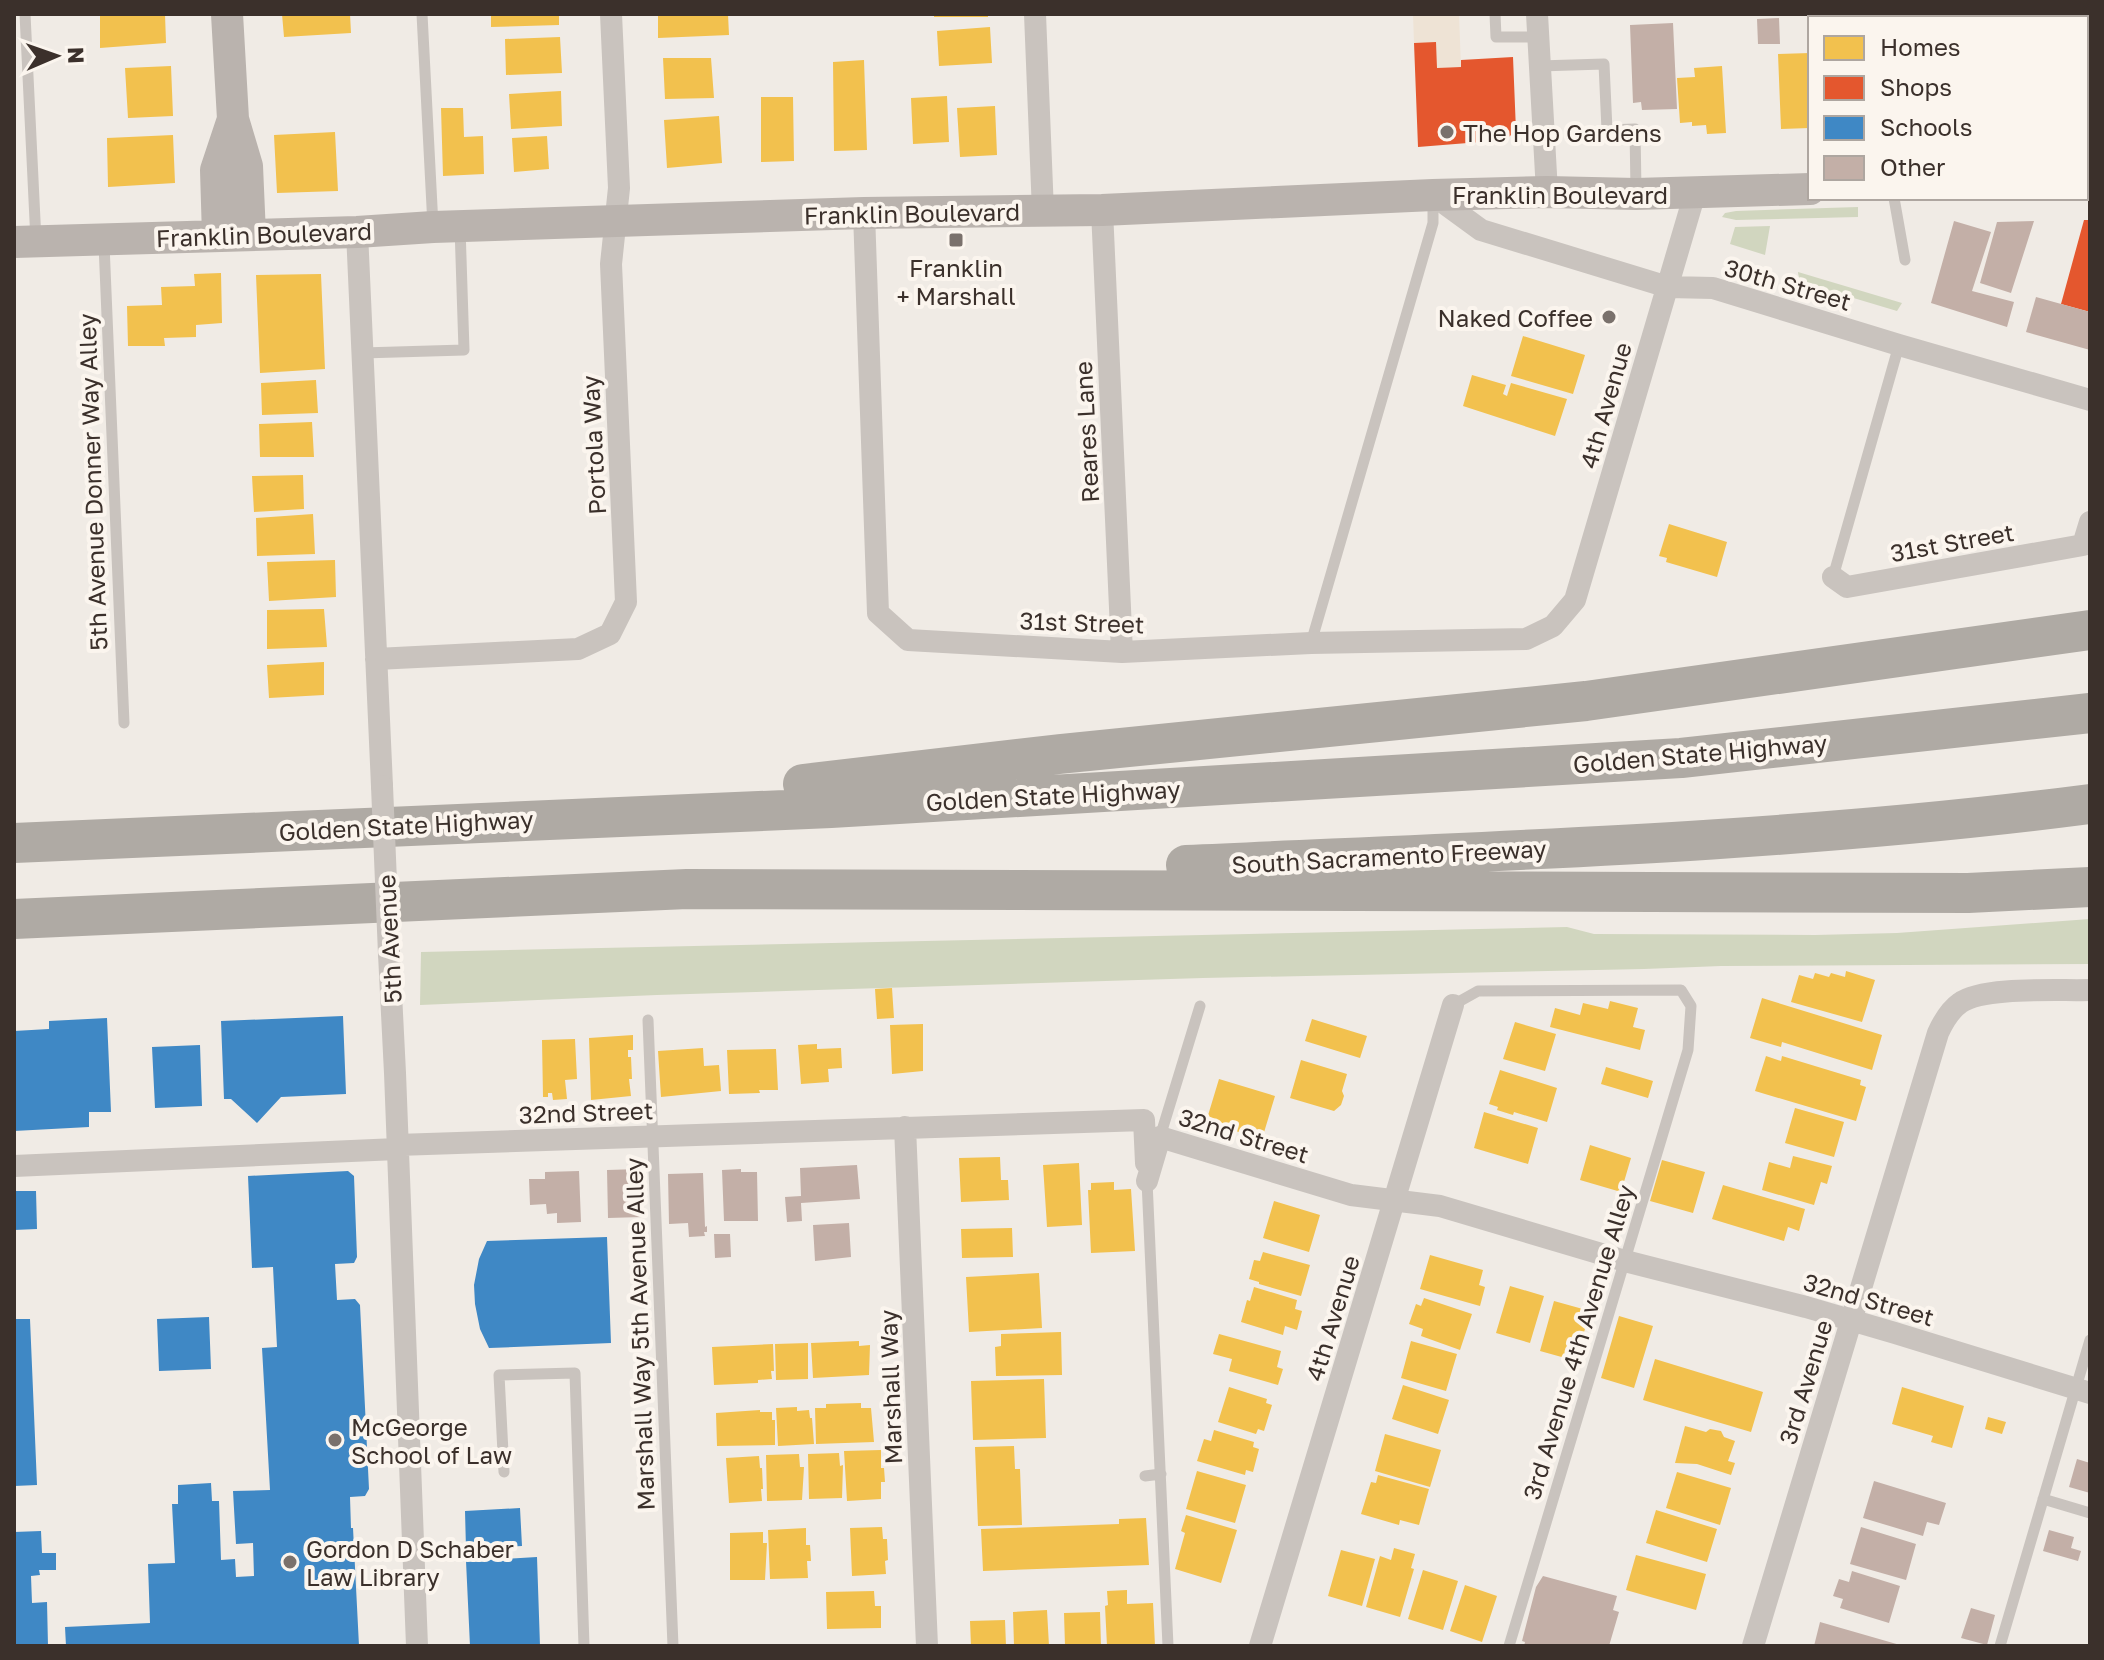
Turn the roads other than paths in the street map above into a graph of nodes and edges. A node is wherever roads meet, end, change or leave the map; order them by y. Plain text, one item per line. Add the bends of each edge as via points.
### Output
1 (25, 14) edge
2 (227, 14) edge
3 (422, 14) edge
4 (611, 14) edge
5 (1035, 14) edge
6 (1495, 14) edge
7 (1538, 25) edge
8 (1539, 66) junction
9 (233, 119) junction
10 (1808, 189) edge
11 (1547, 192) junction
12 (1695, 193) junction
13 (1636, 194) junction
14 (1433, 195) junction
15 (1894, 200) edge
16 (1102, 210) junction
17 (1043, 212) junction
18 (864, 213) junction
19 (617, 221) junction
20 (447, 226) junction
21 (357, 232) junction
22 (250, 235) junction
23 (218, 236) junction
24 (104, 239) junction
25 (25, 241) edge
26 (1905, 260) dead end
27 (1668, 287) junction
28 (1899, 345) junction
29 (362, 353) junction
30 (2090, 400) edge
31 (2090, 522) edge
32 (1833, 577) joint
33 (1553, 626) joint
34 (2090, 630) edge
35 (1311, 643) junction
36 (1122, 652) junction
37 (376, 659) junction
38 (2090, 713) edge
39 (124, 723) dead end
40 (2090, 804) edge
41 (492, 821) junction
42 (14, 843) edge
43 (2090, 887) edge
44 (687, 889) junction
45 (14, 919) edge
46 (2090, 990) edge
47 (1453, 1005) joint
48 (1200, 1006) dead end
49 (648, 1020) dead end
50 (905, 1127) junction
51 (653, 1135) junction
52 (1160, 1137) junction
53 (397, 1147) junction
54 (14, 1166) edge
55 (1147, 1181) junction
56 (1394, 1200) junction
57 (1625, 1261) junction
58 (1851, 1321) junction
59 (2090, 1340) edge
60 (2083, 1391) edge
61 (504, 1472) dead end
62 (1161, 1474) junction
63 (1145, 1476) dead end
64 (2043, 1499) junction
65 (2090, 1513) edge
66 (417, 1646) edge
67 (584, 1646) edge
68 (673, 1646) edge
69 (927, 1646) edge
70 (1168, 1646) edge
71 (1260, 1646) edge
72 (1509, 1646) edge
73 (1753, 1646) edge
74 (2000, 1646) edge

1 - 25 lane
2 - 9 main road
3 - 20 lane
4 - 19 street, Portola Way
5 - 17 street
6 - 7 lane via 1496,37
7 - 8 street
8 - 11 street
8 - 13 lane via 1604,64 1607,130 1635,129
9 - 22 main road via 247,166
9 - 23 main road via 216,170
10 - 12 main road, Franklin Boulevard
11 - 13 main road, Franklin Boulevard
11 - 14 main road, Franklin Boulevard
12 - 13 main road, Franklin Boulevard
12 - 27 street, 4th Avenue
14 - 16 main road, Franklin Boulevard
14 - 27 street, 30th Street via 1481,230
14 - 35 lane via 1433,223
15 - 26 lane
16 - 17 main road, Franklin Boulevard
16 - 36 street, Reares Lane
17 - 18 main road, Franklin Boulevard
18 - 19 main road, Franklin Boulevard
18 - 36 street, 31st Street via 878,613 908,640
19 - 20 main road, Franklin Boulevard
19 - 37 street, Portola Way via 611,264 626,602 610,634 578,649
20 - 21 main road, Franklin Boulevard
20 - 29 lane via 464,350
21 - 22 main road, Franklin Boulevard
21 - 29 street, 5th Avenue
22 - 23 main road, Franklin Boulevard
23 - 24 main road, Franklin Boulevard
24 - 25 main road, Franklin Boulevard
24 - 39 lane, 5th Avenue Donner Way Alley
27 - 28 street, 30th Street via 1713,288
27 - 33 street, 4th Avenue via 1575,600
28 - 30 street, 30th Street
28 - 32 lane
29 - 37 street, 5th Avenue
31 - 32 street, 31st Street via 2083,545 1847,587
33 - 35 street, 31st Street via 1526,639
34 - 41 highway via 1586,701 1060,754
35 - 36 street, 31st Street
37 - 53 street, 5th Avenue, bridge
38 - 41 highway, Golden State Highway via 1681,758 831,808
40 - 44 highway, South Sacramento Freeway via 1701,841
41 - 42 highway, Golden State Highway
43 - 44 highway via 1968,893
44 - 45 highway
46 - 58 street, 3rd Avenue via 1977,995 1950,1013 1938,1033
47 - 56 street, 4th Avenue
47 - 57 lane, 3rd Avenue 4th Avenue Alley via 1478,991 1681,990 1691,1006 1688,1050
48 - 52 lane
49 - 51 lane, Marshall Way 5th Avenue Alley
50 - 51 street, 32nd Street
50 - 55 street, 32nd Street via 1144,1120
50 - 69 street, Marshall Way
51 - 53 street, 32nd Street
51 - 68 lane, Marshall Way 5th Avenue Alley
52 - 55 street, 32nd Street
52 - 56 street, 32nd Street via 1351,1195
53 - 54 street, 32nd Street
53 - 66 street, 5th Avenue
55 - 62 lane
56 - 57 street, 32nd Street via 1440,1206
56 - 71 street, 4th Avenue
57 - 58 street, 32nd Street
57 - 72 lane, 3rd Avenue 4th Avenue Alley
58 - 60 street, 32nd Street
58 - 73 street, 3rd Avenue
59 - 60 lane
60 - 64 lane
61 - 67 lane via 499,1375 575,1373
62 - 63 lane
62 - 70 lane
64 - 65 lane
64 - 74 lane

